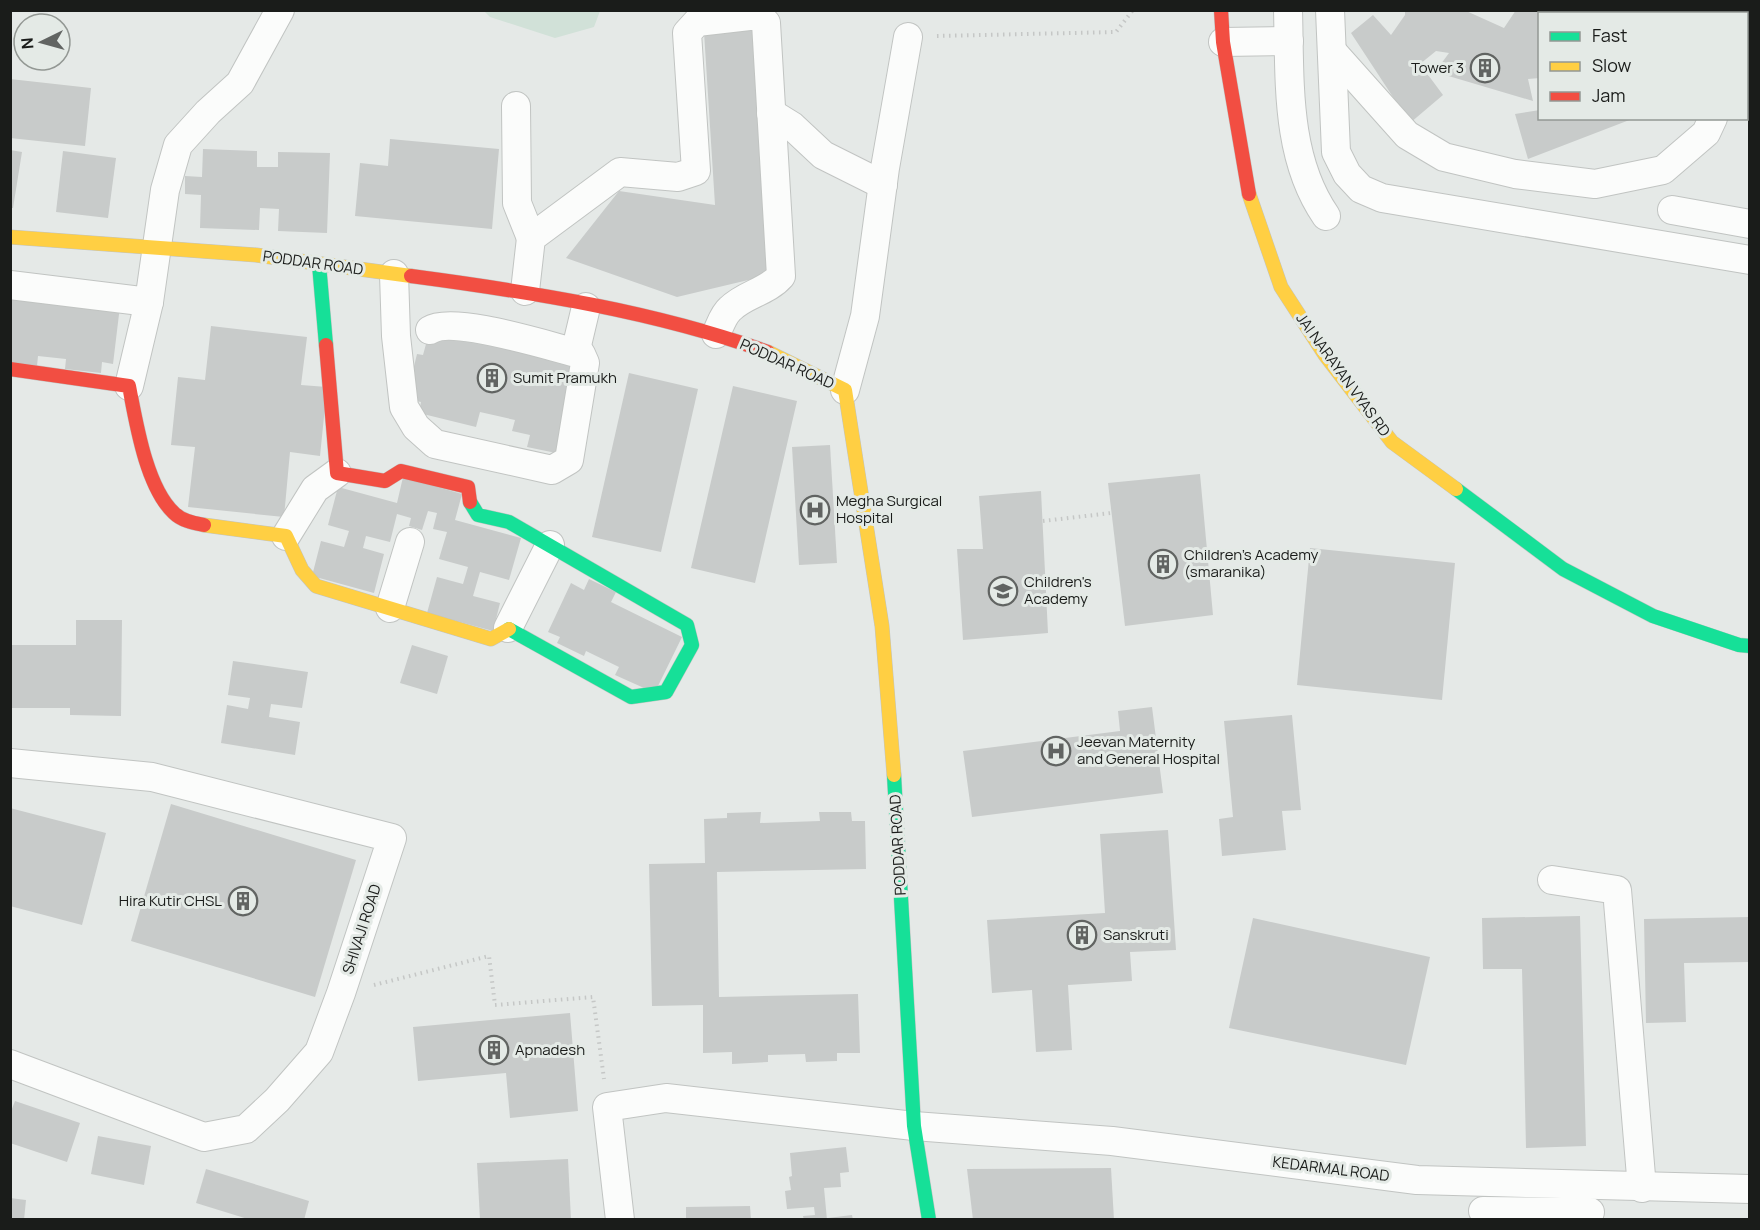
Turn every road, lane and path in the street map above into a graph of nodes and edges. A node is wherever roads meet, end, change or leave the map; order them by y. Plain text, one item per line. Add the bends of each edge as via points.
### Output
1 (280, 10) edge
2 (1133, 10) edge
3 (1221, 10) edge
4 (1288, 10) edge
5 (1330, 10) edge
6 (908, 37) joint
7 (1289, 41) junction
8 (1222, 42) junction
9 (1332, 51) junction
10 (516, 105) dead end
11 (771, 113) junction
12 (1712, 120) edge
13 (883, 185) junction
14 (1672, 210) dead end
15 (1326, 216) dead end
16 (1749, 224) edge
17 (10, 237) edge
18 (531, 238) junction
19 (158, 249) junction
20 (1749, 260) edge
21 (319, 264) junction
22 (394, 274) junction
23 (10, 285) edge
24 (525, 291) junction
25 (149, 302) junction
26 (586, 307) junction
27 (395, 321) junction
28 (430, 330) dead end
29 (716, 334) junction
30 (577, 345) junction
31 (10, 369) edge
32 (129, 386) junction
33 (845, 390) junction
34 (578, 470) dead end
35 (337, 473) junction
36 (1111, 513) dead end
37 (1043, 520) dead end
38 (286, 536) junction
39 (410, 542) dead end
40 (550, 545) junction
41 (390, 608) junction
42 (508, 628) junction
43 (1749, 646) edge
44 (10, 764) edge
45 (1552, 880) dead end
46 (341, 993) junction
47 (10, 1064) edge
48 (607, 1107) junction
49 (914, 1126) junction
50 (1484, 1183) junction
51 (1537, 1183) junction
52 (1642, 1188) junction
53 (1749, 1189) edge
54 (1589, 1205) edge
55 (1537, 1212) junction
56 (1483, 1215) edge
57 (620, 1220) edge
58 (929, 1220) edge

1 - 19 street via 240,83 178,144 165,190
2 - 6 path via 1116,32
3 - 8 street, JAI NARAYAN VYAS RD
4 - 7 street
5 - 9 street
6 - 13 street
7 - 8 street
7 - 15 street via 1291,118 1311,191
8 - 43 street, JAI NARAYAN VYAS RD via 1250,198 1281,287 1325,355 1392,442 1563,569 1653,616
9 - 12 street via 1407,135 1444,157 1515,174 1595,184 1663,170 1706,133
9 - 20 street via 1336,152 1347,174 1361,189 1382,198
10 - 18 street via 517,203
11 - 13 street via 792,126 823,155
11 - 18 street via 766,23 758,15 697,22 687,33 696,171 678,177 620,172
11 - 29 street via 781,276 773,285 728,310
13 - 33 street via 866,316
14 - 16 street
17 - 19 street, PODDAR ROAD
18 - 24 street
19 - 21 street, PODDAR ROAD via 256,255
19 - 25 street
21 - 22 street, PODDAR ROAD
21 - 35 street
22 - 24 street, PODDAR ROAD
22 - 27 street
23 - 25 street
24 - 26 street, PODDAR ROAD
25 - 32 street
26 - 29 street, PODDAR ROAD
26 - 30 street
27 - 28 street via 404,406 416,428 435,444 552,470 569,460 585,363 581,354 465,326
27 - 30 street via 461,318
29 - 33 street, PODDAR ROAD via 768,352
30 - 34 street via 590,349 594,356
31 - 32 street
32 - 38 street via 141,446 167,507 184,520
33 - 49 street, PODDAR ROAD via 882,626
35 - 38 street via 315,489
35 - 40 street via 385,482 401,471 468,487 478,515 509,522
36 - 37 path
38 - 41 street via 302,570 316,586
39 - 41 street
40 - 42 street
40 - 42 street via 687,625 692,645 666,692 631,697
41 - 42 street via 491,639
44 - 46 street, SHIVAJI ROAD via 152,777 392,838
45 - 52 street via 1617,890
46 - 47 street, SHIVAJI ROAD via 319,1052 278,1100 246,1128 204,1137
46 - 48 path via 489,956 495,1005 593,997
48 - 49 street, KEDARMAL ROAD via 666,1098
48 - 57 street
49 - 50 street, KEDARMAL ROAD via 1112,1141 1418,1180
49 - 58 street, PODDAR ROAD
50 - 51 street, KEDARMAL ROAD
50 - 56 street
51 - 54 street, KEDARMAL ROAD
51 - 55 street
52 - 53 street, KEDARMAL ROAD
52 - 54 street, KEDARMAL ROAD
54 - 55 street
55 - 56 street

